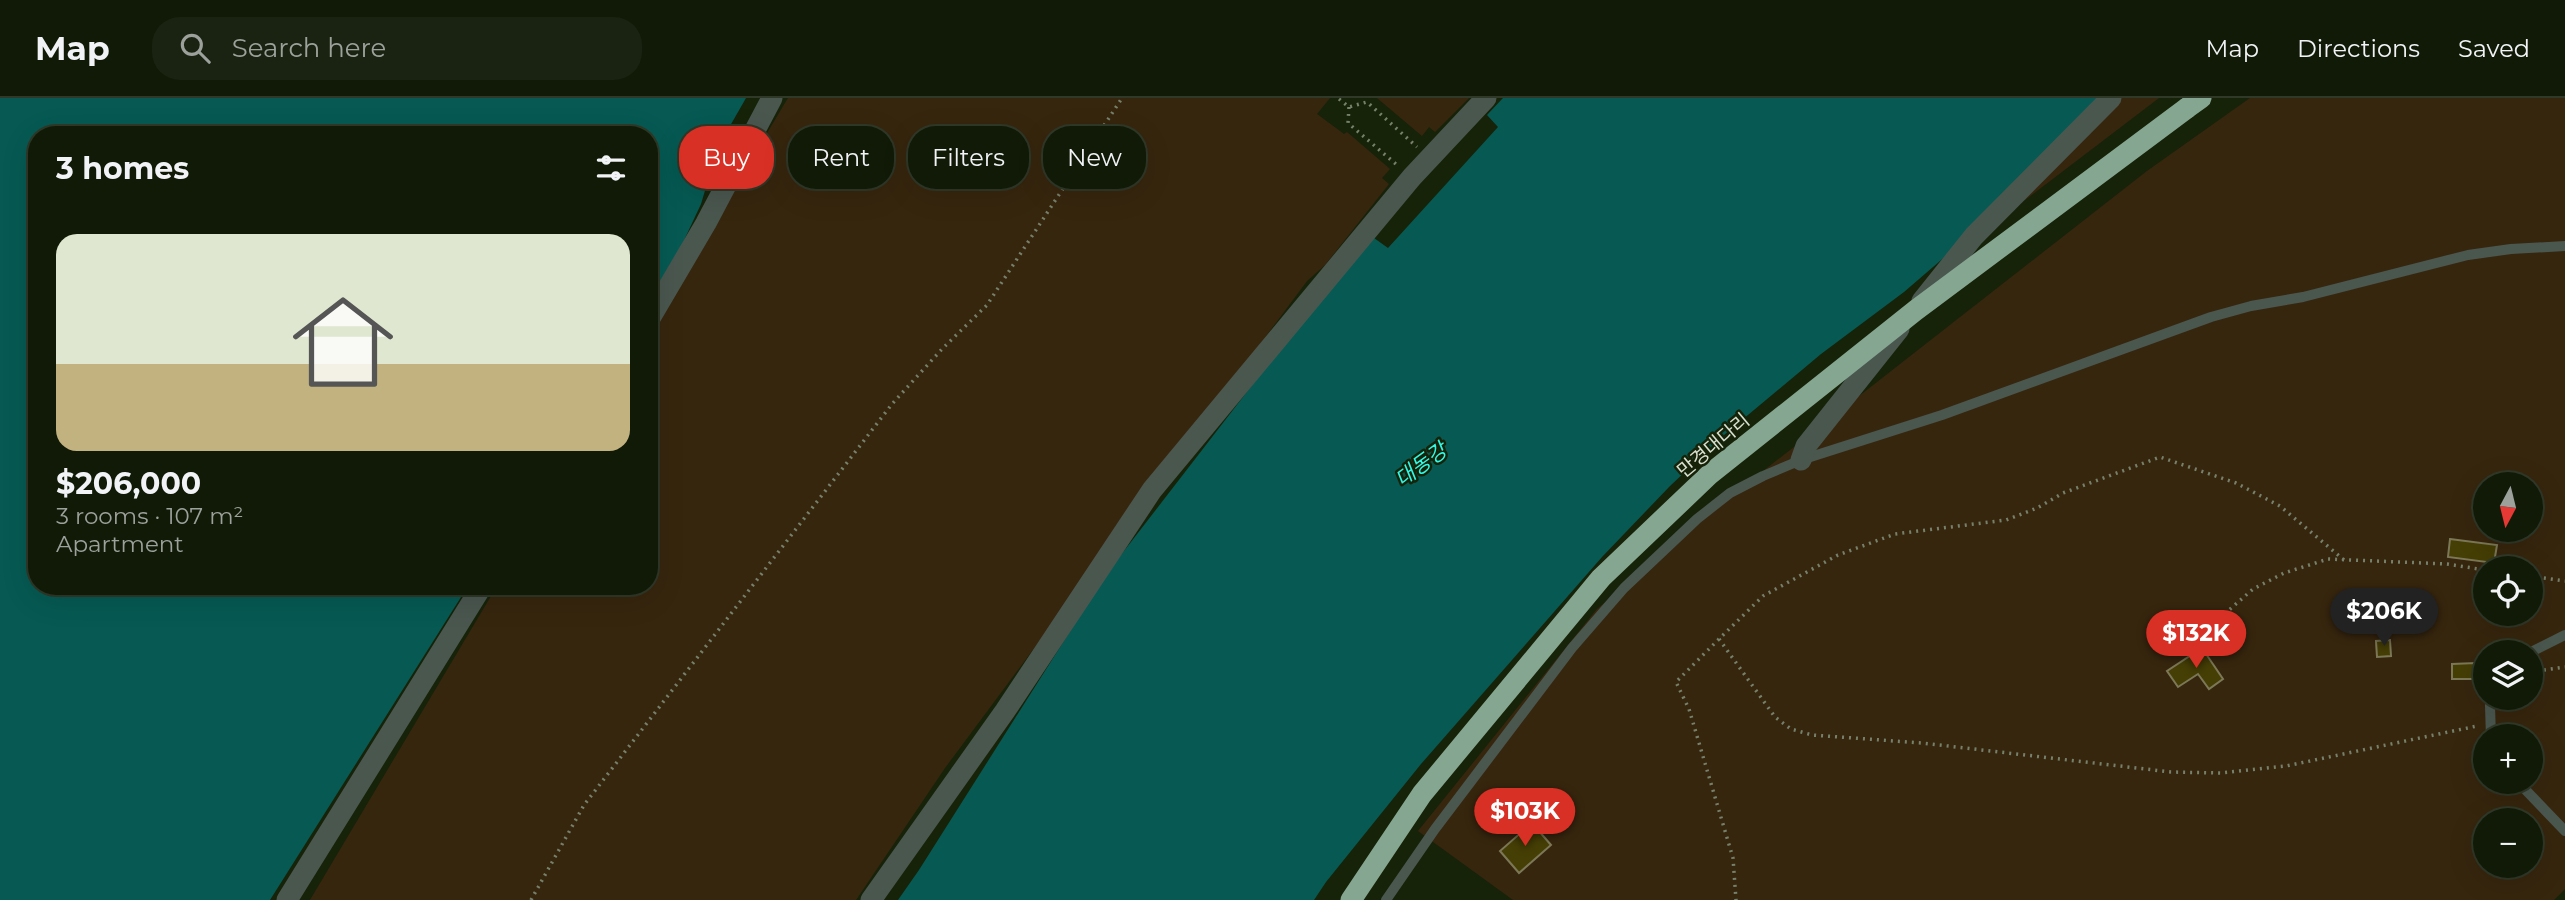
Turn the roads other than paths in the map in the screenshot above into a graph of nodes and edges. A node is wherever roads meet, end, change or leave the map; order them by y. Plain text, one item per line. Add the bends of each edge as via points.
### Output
1 (772, 98) edge
2 (1486, 98) edge
3 (2111, 98) edge
4 (2194, 103) edge
5 (2565, 246) edge
6 (658, 305) edge
7 (1801, 460) junction
8 (476, 595) edge
9 (2565, 635) edge
10 (2543, 646) edge
11 (2530, 794) edge
12 (2565, 831) edge
13 (287, 900) edge
14 (871, 900) edge
15 (1351, 900) edge
16 (1386, 900) edge

1 - 6 street
2 - 14 street via 1412,177 1152,490
3 - 7 street via 1974,236 1806,446
4 - 15 highway, 만경대다리, bridge via 1916,310 1710,474 1601,578 1422,794
5 - 7 lane via 2468,256 2252,306
7 - 16 lane via 1730,493 1624,588 1517,719
8 - 13 street
9 - 10 lane
11 - 12 lane

